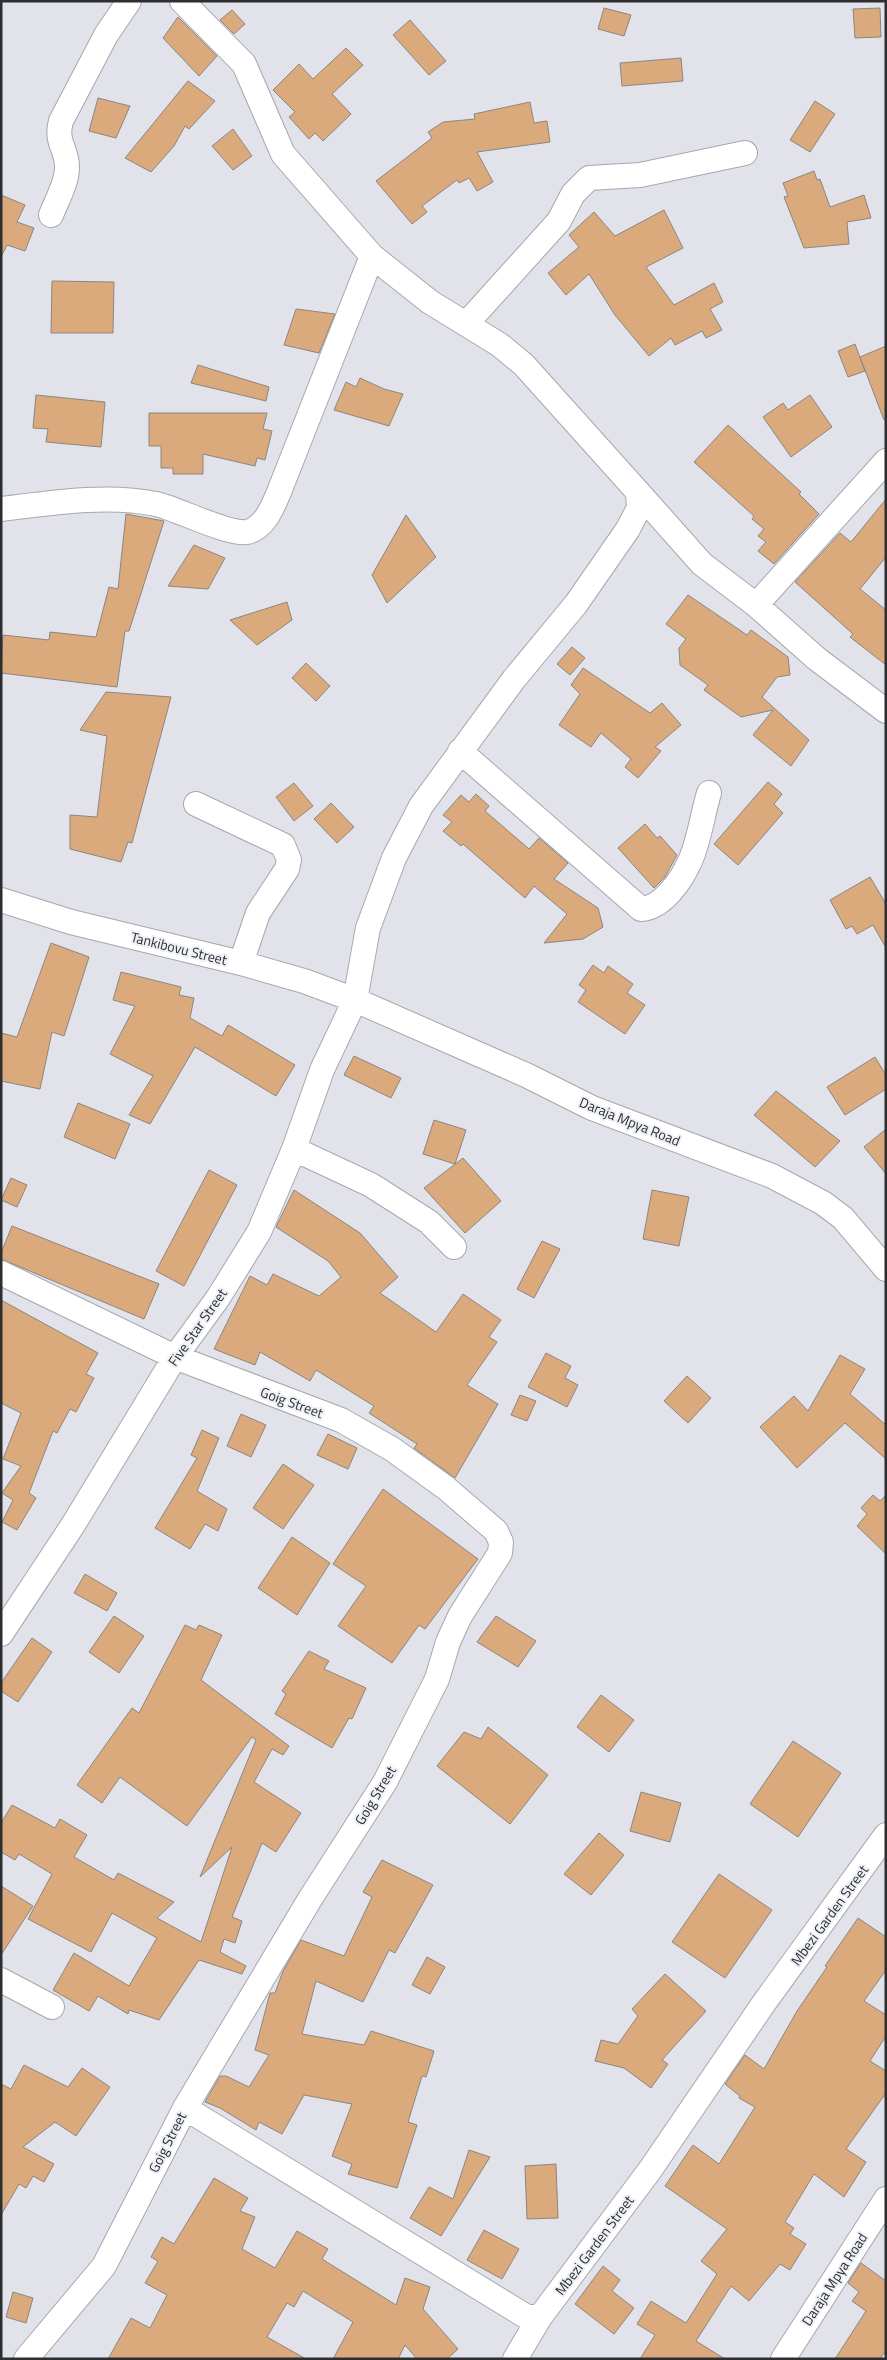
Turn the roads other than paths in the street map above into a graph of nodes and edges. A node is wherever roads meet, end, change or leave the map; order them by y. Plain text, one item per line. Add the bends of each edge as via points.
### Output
1 (129, 1) edge
2 (182, 1) edge
3 (745, 153) dead end
4 (51, 215) dead end
5 (372, 256) junction
6 (466, 324) junction
7 (886, 461) edge
8 (638, 492) junction
9 (1, 509) edge
10 (756, 605) junction
11 (886, 711) edge
12 (460, 751) junction
13 (709, 793) dead end
14 (196, 804) dead end
15 (1, 900) edge
16 (241, 963) junction
17 (355, 1000) junction
18 (294, 1149) junction
19 (454, 1247) dead end
20 (886, 1269) edge
21 (1, 1273) edge
22 (175, 1357) junction
23 (1, 1634) edge
24 (886, 1835) edge
25 (1, 1980) edge
26 (52, 2007) dead end
27 (185, 2108) junction
28 (886, 2200) edge
29 (540, 2317) junction
30 (26, 2359) edge
31 (515, 2359) edge
32 (783, 2359) edge

1 - 4 street via 106,35 61,122 58,133 67,166
2 - 5 street via 244,64 283,154
3 - 6 street via 640,175 589,178 574,194 559,221
5 - 6 street via 430,302
5 - 9 street via 279,492 270,513 260,525 247,532 231,530 156,504 92,499
6 - 8 street via 524,365
7 - 10 street
8 - 10 street via 702,564
8 - 12 street, Five Star Street via 639,508 576,604
10 - 11 street via 817,659
12 - 13 street via 641,909 650,908 663,899 683,875 690,862
12 - 17 street, Five Star Street via 421,806 394,858 368,928
14 - 16 street via 283,845 289,860 287,869 258,913
15 - 16 street, Tankibovu Street via 71,922
16 - 17 street, Tankibovu Street
17 - 18 street, Five Star Street via 322,1070
17 - 20 street, Daraja Mpya Road via 526,1075 592,1108 772,1176 822,1202 843,1218
18 - 19 street via 371,1185 429,1222
18 - 22 street, Five Star Street via 259,1232 218,1298
21 - 22 street, Goig Street
22 - 23 street, Five Star Street via 73,1525
22 - 27 street, Goig Street via 341,1420 384,1444 446,1488 496,1531 501,1542 500,1553 460,1616 436,1679 385,1782 310,1899
24 - 29 street, Mbezi Garden Street via 764,2003 650,2170
25 - 26 street
27 - 29 street via 514,2309 526,2316
27 - 30 street, Goig Street via 104,2266
28 - 32 street, Daraja Mpya Road
29 - 31 street, Mbezi Garden Street

